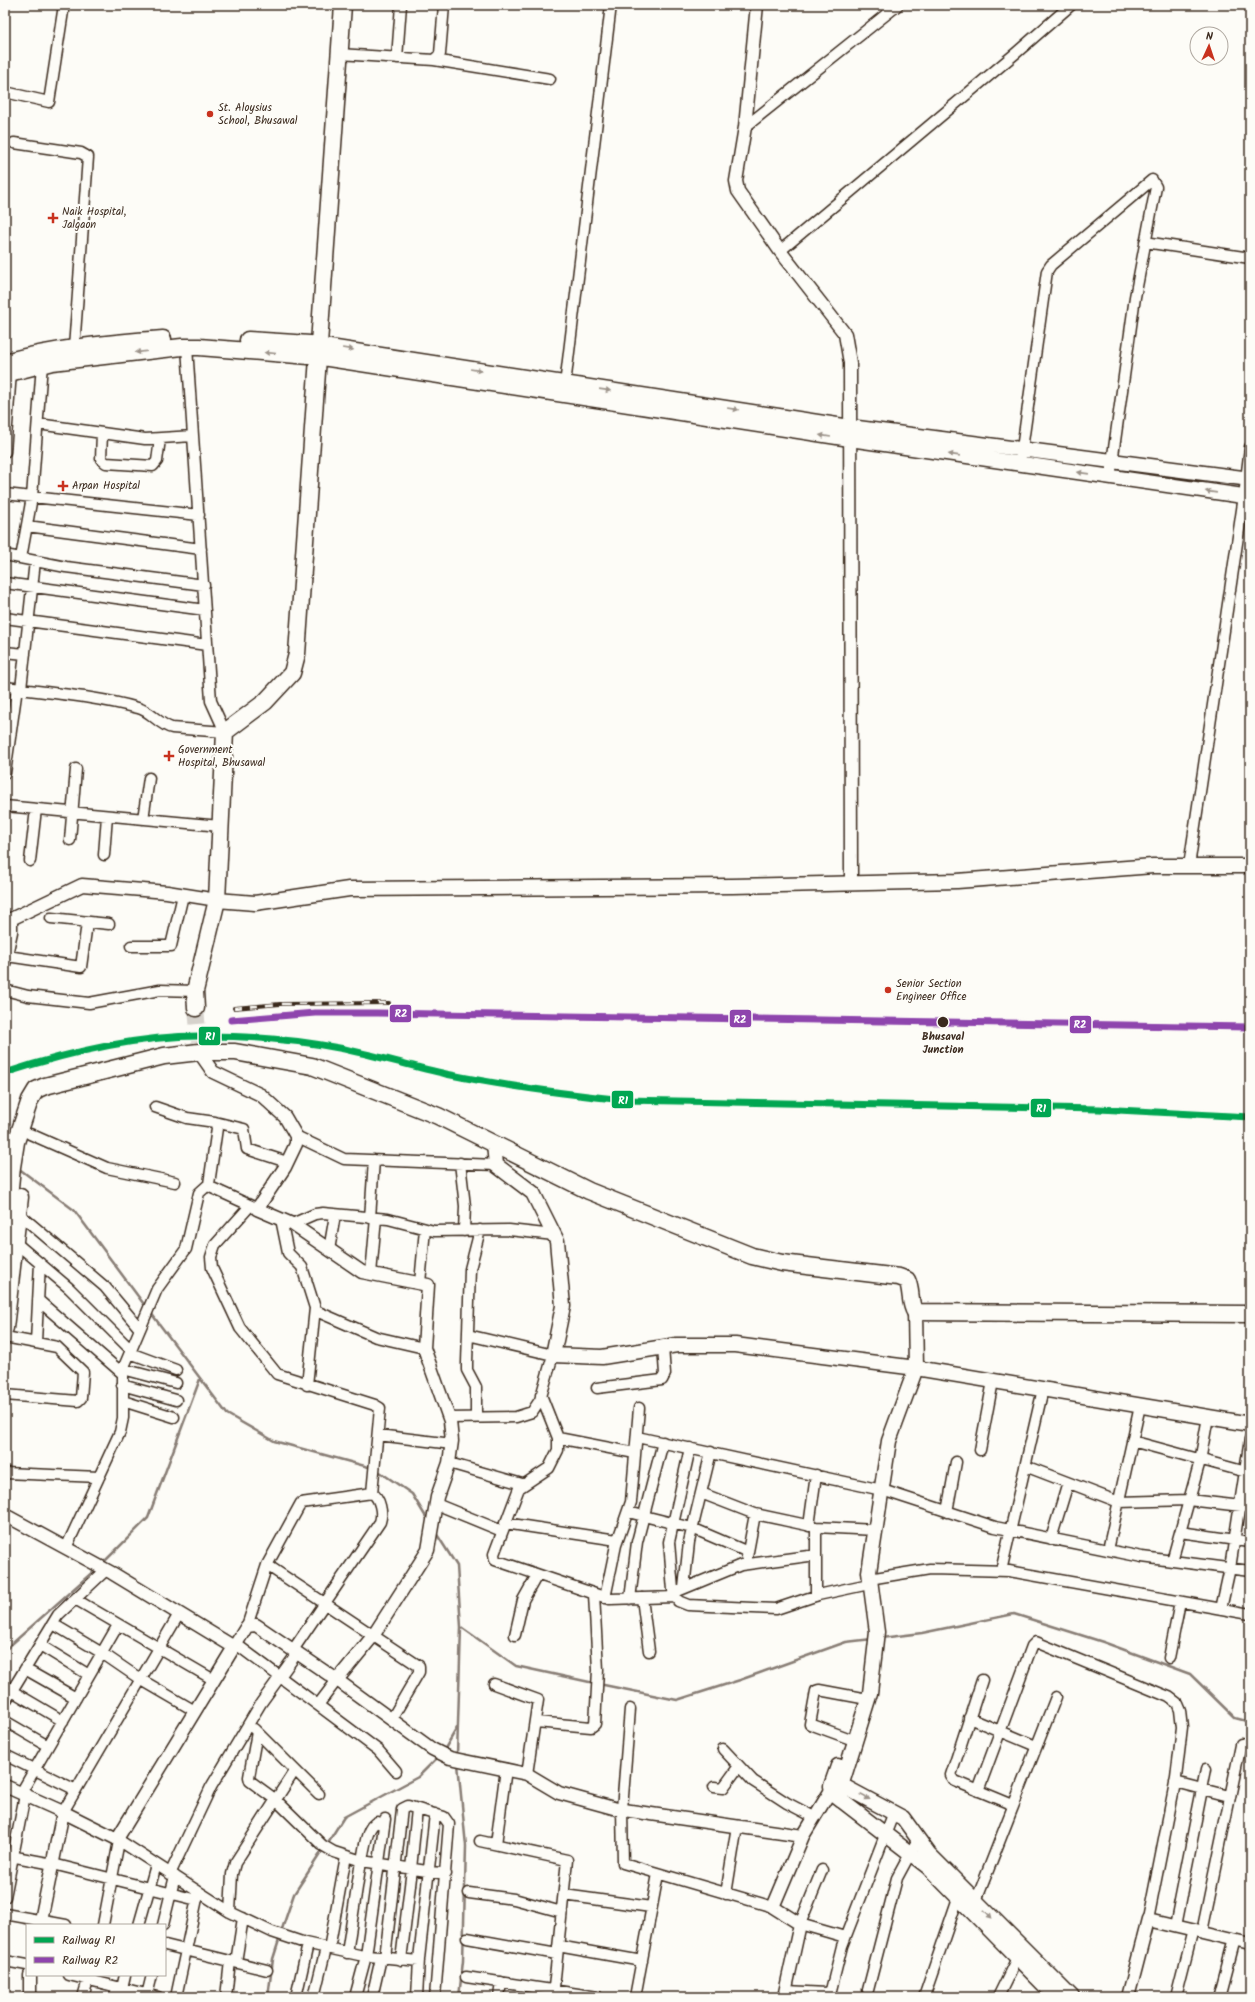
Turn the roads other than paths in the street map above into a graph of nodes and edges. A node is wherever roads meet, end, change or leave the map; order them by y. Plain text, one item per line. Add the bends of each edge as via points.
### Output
1 (64, 5) edge
2 (333, 5) edge
3 (343, 5) edge
4 (401, 5) edge
5 (444, 5) edge
6 (611, 5) edge
7 (757, 5) edge
8 (898, 5) edge
9 (1071, 5) edge
10 (339, 54) junction
11 (397, 58) junction
12 (434, 60) junction
13 (550, 79) dead end
14 (5, 92) edge
15 (745, 126) junction
16 (14, 143) dead end
17 (1145, 242) junction
18 (780, 251) junction
19 (1250, 258) edge
20 (187, 347) junction
21 (74, 348) junction
22 (314, 350) junction
23 (42, 364) junction
24 (7, 369) edge
25 (439, 371) junction
26 (565, 385) junction
27 (38, 424) junction
28 (102, 433) junction
29 (850, 433) junction
30 (194, 436) junction
31 (160, 439) junction
32 (1250, 447) edge
33 (1022, 450) junction
34 (5, 452) edge
35 (1112, 461) junction
36 (1019, 464) junction
37 (1110, 477) junction
38 (1248, 479) edge
39 (5, 494) edge
40 (32, 497) junction
41 (1247, 497) edge
42 (199, 515) junction
43 (27, 526) junction
44 (201, 549) junction
45 (5, 554) edge
46 (21, 558) junction
47 (35, 561) junction
48 (5, 583) edge
49 (204, 585) junction
50 (32, 586) junction
51 (205, 610) junction
52 (5, 618) edge
53 (28, 621) junction
54 (207, 645) junction
55 (5, 652) edge
56 (24, 654) junction
57 (5, 687) edge
58 (19, 689) junction
59 (9, 712) edge
60 (225, 732) junction
61 (76, 769) dead end
62 (5, 773) edge
63 (149, 778) dead end
64 (5, 806) edge
65 (36, 809) junction
66 (73, 812) junction
67 (107, 816) junction
68 (143, 819) junction
69 (220, 826) junction
70 (70, 840) dead end
71 (104, 855) dead end
72 (30, 861) dead end
73 (1189, 866) junction
74 (1250, 866) edge
75 (851, 884) junction
76 (183, 895) junction
77 (217, 900) junction
78 (51, 918) dead end
79 (9, 919) edge
80 (87, 923) junction
81 (110, 924) dead end
82 (131, 946) dead end
83 (6, 960) edge
84 (5, 990) edge
85 (195, 991) junction
86 (196, 1008) tunnel mouth
87 (196, 1049) junction
88 (154, 1107) dead end
89 (215, 1122) junction
90 (296, 1136) junction
91 (25, 1140) junction
92 (494, 1144) junction
93 (374, 1160) junction
94 (287, 1162) junction
95 (460, 1163) junction
96 (496, 1165) junction
97 (12, 1172) edge
98 (175, 1182) dead end
99 (209, 1184) junction
100 (7, 1199) edge
101 (254, 1207) junction
102 (18, 1213) junction
103 (335, 1214) junction
104 (373, 1218) junction
105 (286, 1222) junction
106 (425, 1229) junction
107 (480, 1230) junction
108 (464, 1231) junction
109 (554, 1235) junction
110 (9, 1240) edge
111 (329, 1250) junction
112 (40, 1263) junction
113 (371, 1274) junction
114 (420, 1284) junction
115 (38, 1300) junction
116 (316, 1311) junction
117 (915, 1312) junction
118 (1250, 1314) edge
119 (141, 1327) junction
120 (5, 1328) edge
121 (468, 1335) junction
122 (5, 1337) edge
123 (36, 1342) junction
124 (663, 1347) junction
125 (424, 1348) junction
126 (130, 1351) junction
127 (553, 1355) junction
128 (916, 1368) junction
129 (176, 1370) dead end
130 (122, 1371) junction
131 (993, 1381) junction
132 (176, 1383) dead end
133 (122, 1385) junction
134 (307, 1385) junction
135 (597, 1388) dead end
136 (1043, 1389) junction
137 (5, 1395) edge
138 (541, 1395) junction
139 (176, 1400) dead end
140 (123, 1402) junction
141 (1140, 1406) junction
142 (639, 1408) dead end
143 (174, 1416) dead end
144 (1208, 1417) junction
145 (449, 1418) junction
146 (476, 1418) junction
147 (1250, 1424) edge
148 (378, 1434) junction
149 (637, 1437) junction
150 (558, 1438) junction
151 (1250, 1439) edge
152 (1132, 1441) junction
153 (663, 1442) junction
154 (452, 1444) junction
155 (690, 1448) junction
156 (980, 1450) dead end
157 (711, 1452) junction
158 (635, 1453) junction
159 (1200, 1461) junction
160 (956, 1462) dead end
161 (449, 1463) junction
162 (1025, 1466) junction
163 (5, 1473) edge
164 (1248, 1473) edge
165 (816, 1475) junction
166 (99, 1477) junction
167 (1068, 1483) junction
168 (522, 1484) junction
169 (882, 1490) junction
170 (372, 1493) junction
171 (701, 1493) junction
172 (1189, 1500) junction
173 (1118, 1502) junction
174 (436, 1504) junction
175 (1245, 1507) edge
176 (628, 1512) junction
177 (947, 1512) junction
178 (755, 1514) junction
179 (5, 1515) edge
180 (644, 1515) junction
181 (673, 1522) junction
182 (813, 1526) junction
183 (504, 1527) junction
184 (692, 1528) junction
185 (875, 1530) junction
186 (1010, 1530) junction
187 (1180, 1532) junction
188 (1051, 1539) junction
189 (617, 1540) junction
190 (1235, 1540) junction
191 (1250, 1542) edge
192 (66, 1548) junction
193 (1108, 1550) junction
194 (748, 1552) junction
195 (816, 1555) junction
196 (1172, 1561) junction
197 (746, 1563) junction
198 (267, 1565) junction
199 (1230, 1568) junction
200 (106, 1570) junction
201 (1001, 1571) junction
202 (1250, 1571) edge
203 (537, 1575) junction
204 (869, 1581) junction
205 (684, 1588) junction
206 (594, 1594) junction
207 (674, 1595) junction
208 (816, 1596) junction
209 (605, 1598) junction
210 (642, 1598) junction
211 (75, 1599) junction
212 (630, 1599) junction
213 (1180, 1602) junction
214 (324, 1604) junction
215 (1220, 1609) junction
216 (179, 1614) junction
217 (1250, 1614) edge
218 (54, 1624) junction
219 (118, 1625) junction
220 (247, 1626) junction
221 (515, 1635) dead end
222 (373, 1636) junction
223 (40, 1645) junction
224 (235, 1646) junction
225 (158, 1648) junction
226 (295, 1651) junction
227 (649, 1652) dead end
228 (102, 1653) junction
229 (1169, 1658) dead end
230 (26, 1669) junction
231 (89, 1675) junction
232 (280, 1676) junction
233 (870, 1678) junction
234 (140, 1679) junction
235 (214, 1680) junction
236 (337, 1680) junction
237 (982, 1680) dead end
238 (494, 1684) dead end
239 (9, 1691) edge
240 (1056, 1697) dead end
241 (76, 1698) junction
242 (862, 1698) junction
243 (5, 1702) edge
244 (318, 1705) junction
245 (630, 1709) dead end
246 (195, 1711) junction
247 (859, 1717) junction
248 (969, 1718) junction
249 (391, 1720) junction
250 (5, 1721) edge
251 (63, 1721) junction
252 (536, 1722) junction
253 (249, 1723) junction
254 (1001, 1730) junction
255 (257, 1732) junction
256 (848, 1738) junction
257 (1240, 1744) dead end
258 (48, 1746) junction
259 (1036, 1746) junction
260 (723, 1749) dead end
261 (5, 1755) edge
262 (739, 1766) junction
263 (506, 1769) junction
264 (1206, 1769) dead end
265 (35, 1770) junction
266 (295, 1770) junction
267 (396, 1771) dead end
268 (528, 1774) junction
269 (842, 1782) junction
270 (1175, 1782) junction
271 (5, 1786) edge
272 (714, 1787) dead end
273 (76, 1790) junction
274 (831, 1790) junction
275 (1202, 1790) junction
276 (978, 1791) junction
277 (23, 1794) junction
278 (319, 1794) dead end
279 (1229, 1796) junction
280 (276, 1800) junction
281 (1013, 1805) junction
282 (417, 1809) junction
283 (622, 1810) junction
284 (64, 1812) junction
285 (894, 1812) junction
286 (435, 1814) junction
287 (814, 1817) junction
288 (737, 1826) junction
289 (884, 1833) junction
290 (803, 1836) junction
291 (918, 1838) junction
292 (118, 1840) junction
293 (480, 1841) dead end
294 (496, 1844) junction
295 (910, 1852) junction
296 (9, 1856) edge
297 (346, 1856) junction
298 (362, 1861) junction
299 (53, 1864) junction
300 (156, 1864) junction
301 (378, 1864) junction
302 (394, 1866) junction
303 (411, 1869) junction
304 (822, 1870) dead end
305 (428, 1871) junction
306 (446, 1874) junction
307 (658, 1874) junction
308 (172, 1875) junction
309 (113, 1879) junction
310 (150, 1888) junction
311 (171, 1893) junction
312 (469, 1893) dead end
313 (726, 1894) junction
314 (961, 1894) junction
315 (564, 1895) junction
316 (198, 1896) junction
317 (5, 1898) edge
318 (976, 1901) junction
319 (652, 1907) junction
320 (773, 1907) junction
321 (230, 1912) junction
322 (562, 1912) junction
323 (5, 1914) edge
324 (244, 1918) junction
325 (1148, 1920) junction
326 (40, 1923) edge
327 (53, 1924) edge
328 (103, 1924) edge
329 (139, 1924) edge
330 (163, 1924) edge
331 (800, 1924) junction
332 (1175, 1926) junction
333 (1197, 1931) junction
334 (845, 1937) junction
335 (467, 1938) dead end
336 (1235, 1940) junction
337 (308, 1944) junction
338 (1250, 1944) edge
339 (166, 1945) edge
340 (327, 1948) junction
341 (186, 1949) junction
342 (558, 1950) junction
343 (347, 1952) junction
344 (1019, 1953) junction
345 (366, 1956) junction
346 (383, 1958) junction
347 (401, 1960) junction
348 (5, 1961) edge
349 (419, 1961) junction
350 (642, 1961) junction
351 (233, 1962) junction
352 (26, 1965) edge
353 (266, 1970) dead end
354 (30, 1976) edge
355 (76, 1976) edge
356 (126, 1976) edge
357 (152, 1976) edge
358 (466, 1977) dead end
359 (91, 1978) edge
360 (501, 1982) junction
361 (868, 1990) dead end
362 (118, 1991) edge
363 (1053, 1992) edge
364 (553, 1994) edge
365 (785, 1994) edge
366 (148, 1996) edge
367 (30, 1997) edge
368 (83, 1997) edge
369 (176, 1997) edge
370 (226, 1997) edge
371 (296, 1997) edge
372 (314, 1997) edge
373 (355, 1997) edge
374 (372, 1997) edge
375 (417, 1997) edge
376 (435, 1997) edge
377 (499, 1997) edge
378 (598, 1997) edge
379 (635, 1997) edge
380 (924, 1997) edge
381 (998, 1997) edge
382 (1072, 1997) edge
383 (1128, 1997) edge
384 (1176, 1997) edge
385 (1220, 1997) edge

1 - 14 street via 49,102
2 - 22 main road
3 - 10 main road
4 - 11 street
5 - 12 street via 440,54
6 - 26 street
7 - 15 street
8 - 15 street
9 - 18 street
10 - 11 street
10 - 22 main road
11 - 12 street
12 - 13 street
15 - 18 street via 736,181 738,191
16 - 21 street via 81,153 88,157
17 - 19 street
17 - 33 street via 1156,186 1152,180 1047,271
17 - 35 street
18 - 29 street via 845,334 850,363
22 -> 20 main road
20 -> 23 main road
20 - 30 street
21 - 22 main road via 190,336
21 - 24 main road via 36,353
22 - 25 main road
22 - 60 main road via 295,630 269,698
23 - 24 main road
23 - 27 street
24 - 34 street
25 -> 26 main road
29 -> 25 main road
26 -> 29 main road
27 - 28 street
27 - 40 street
28 - 31 street
28 - 31 street via 101,459 106,464 153,466 157,461
29 - 33 main road
36 -> 29 main road
29 - 75 street
30 - 31 street
30 - 42 street
32 - 38 street
33 - 35 main road
33 - 36 street
35 - 37 street
35 - 38 main road
37 -> 36 main road
41 -> 37 main road
38 - 41 street
39 - 40 street
40 - 42 street
40 - 43 street
41 - 73 street
42 - 44 street
43 - 44 street
43 - 46 street
44 - 49 street
45 - 46 street
46 - 47 street
47 - 49 street
47 - 50 street
48 - 50 street
49 - 51 street
50 - 51 street
50 - 53 street
51 - 54 street
52 - 53 street
53 - 54 street
53 - 56 street
54 - 60 street via 211,701
55 - 56 street
56 - 58 street
57 - 58 street
58 - 59 street
58 - 60 street via 89,698 139,708 172,728
59 - 62 street
60 - 69 main road
61 - 66 street
63 - 68 street
64 - 65 street
65 - 66 street
65 - 72 street
66 - 67 street
66 - 70 street
67 - 68 street
67 - 71 street
68 - 69 street
69 - 77 main road
73 - 74 main road
73 - 75 main road via 1153,866 957,881
75 - 77 main road via 349,889 255,904
76 - 77 street
76 - 79 street via 82,885
76 - 82 street via 171,946
77 - 85 main road
78 - 80 street
79 - 83 street
80 - 81 street
80 - 83 street via 81,967
84 - 85 street via 28,996 89,1003 160,990
85 - 86 main road
87 - 90 street via 214,1072 261,1095 285,1117
87 - 91 main road via 40,1088 30,1100
87 - 92 main road via 235,1052 312,1066 438,1116
88 - 89 street via 187,1118
89 - 94 street via 244,1129 247,1149
89 - 99 street via 217,1128
90 - 93 street via 341,1158
90 - 94 street via 296,1144
91 - 97 main road
91 - 98 street via 107,1168
92 - 96 main road
92 - 117 main road via 589,1191 752,1256 782,1263 900,1277 907,1280 910,1286 912,1308
93 - 95 street
93 - 104 street
94 - 101 street
95 - 96 street
95 - 108 street via 465,1206
96 - 109 main road via 533,1194
97 - 100 main road
97 - 102 main road
99 - 101 street via 213,1189
99 - 119 street via 199,1193 186,1249 157,1289
100 - 110 main road
101 - 105 street
101 - 134 street via 215,1245 211,1257 212,1268 236,1323 273,1370 281,1377
102 - 110 main road
102 - 119 street via 105,1287
103 - 104 street
103 - 105 street via 315,1214
103 - 111 street
104 - 106 street
104 - 113 street
105 - 111 street
105 - 116 street via 288,1253 302,1267
106 - 108 street via 437,1232
106 - 114 street
107 - 108 street
107 - 109 street via 512,1230
107 - 121 street via 470,1269
109 - 127 main road via 557,1241 563,1306
110 - 112 street
110 - 120 main road
111 - 113 street via 362,1272
112 - 115 street
112 - 126 street via 72,1291
113 - 114 street
114 - 125 street via 428,1285
115 - 123 street
115 - 130 street
116 - 125 street via 376,1337
116 - 134 street
117 - 118 main road
117 - 128 main road
119 - 126 street
121 - 127 street
121 - 146 street via 467,1367 476,1387
122 - 123 street
123 - 137 street via 56,1347 80,1369 83,1375 81,1398 75,1402
124 - 127 main road via 602,1357
124 - 128 main road via 735,1345
124 - 135 street via 665,1374 662,1380
125 - 145 street
126 - 129 street
126 - 130 street
127 - 138 street
128 - 131 main road
128 - 169 main road via 890,1441
130 - 132 street
130 - 133 street
131 - 136 main road
131 - 156 street
133 - 139 street
133 - 140 street
134 - 148 street via 378,1406
136 - 141 main road
136 - 162 street
138 - 146 street via 536,1406 525,1415
138 - 150 street
140 - 143 street
140 - 166 street via 120,1432
141 - 144 main road
141 - 152 street
142 - 149 street
144 - 147 main road
144 - 159 street
145 - 146 street
145 - 154 street
148 - 154 street
148 - 170 street
149 - 153 street
149 - 158 street
150 - 158 street
150 - 168 street via 558,1450 549,1468
151 - 164 street
152 - 159 street
152 - 173 street
153 - 155 street
153 - 180 street
154 - 161 street
155 - 157 street
155 - 181 street
157 - 165 street
157 - 171 street
158 - 176 street
159 - 164 street
159 - 172 street
160 - 177 street
161 - 168 street
161 - 174 street
162 - 167 street
162 - 186 street
163 - 166 street
164 - 175 street
165 - 169 street
165 - 182 street
166 - 192 street
167 - 173 street
167 - 188 street
168 - 183 street
169 - 177 street
169 - 185 main road
170 - 198 street via 301,1503
170 - 214 street via 378,1498 380,1522
171 - 178 street
171 - 184 street
172 - 173 street
172 - 175 street
172 - 187 street
173 - 193 street
174 - 183 street
174 - 222 street via 428,1550
175 - 190 street
176 - 180 street
176 - 189 street
177 - 186 street
178 - 182 street
178 - 194 street
179 - 192 street
180 - 181 street
180 - 212 street via 636,1547
181 - 184 street
181 - 207 street via 669,1551
182 - 185 street
182 - 195 street
183 - 189 street
183 - 203 street via 494,1554 495,1560
184 - 194 street
184 - 205 street
185 - 204 main road
186 - 188 street
186 - 201 street
187 - 190 street
187 - 196 street
188 - 193 street
189 - 209 street
190 - 191 street
190 - 199 street
192 - 200 street
193 - 196 street
194 - 197 street
195 - 197 street
195 - 208 street
196 - 199 street
197 - 205 street
198 - 214 street
198 - 220 street
199 - 202 street
199 - 215 street
200 - 211 street
200 - 216 street
201 - 204 street via 930,1569
201 - 213 street
203 - 206 street
203 - 221 street via 523,1600
204 - 208 street
204 - 233 main road via 877,1638
205 - 207 street
206 - 209 street
206 - 252 street via 598,1670 596,1722 593,1726
207 - 208 street via 688,1605 773,1610
207 - 210 street
209 - 212 street
210 - 212 street
210 - 227 street
211 - 218 street via 62,1611
211 - 219 street
213 - 215 street
213 - 229 street
214 - 222 street
214 - 226 street
215 - 217 street
216 - 224 street
216 - 225 street
218 - 223 street
218 - 228 street
219 - 225 street
219 - 228 street
220 - 224 street
220 - 226 street via 256,1625
222 - 236 street
222 - 249 street via 419,1666
223 - 230 street
223 - 231 street
224 - 232 street
224 - 235 street
225 - 234 street
225 - 235 street
226 - 232 street
226 - 236 street
228 - 231 street
228 - 234 street
230 - 239 street
230 - 241 street
231 - 241 street
232 - 244 street
232 - 253 street
233 - 242 main road
233 - 247 main road via 870,1693
234 - 246 street
234 - 273 street
235 - 246 street
236 - 244 street
236 - 249 street
237 - 248 street
238 - 252 street via 538,1700
239 - 243 street
239 - 251 street
240 - 259 street
241 - 251 street
242 - 247 main road
242 - 256 street via 816,1691 810,1724
244 - 267 street via 378,1750
245 - 283 street
246 - 292 street
247 - 256 main road
247 - 269 main road
248 - 254 street
248 - 276 street via 951,1775 955,1781
249 - 263 street via 432,1749 450,1758
250 - 258 street
251 - 258 street
252 - 268 street
253 - 255 street
253 - 308 street via 211,1787
254 - 259 street
254 - 270 street via 1032,1646 1040,1642 1169,1697 1177,1703 1182,1728
254 - 276 street
255 - 266 street
255 - 280 street via 249,1779
256 - 274 main road
257 - 279 street
258 - 265 street
259 - 281 street
260 - 262 street
261 - 265 street
262 - 272 street via 723,1788
262 - 287 street via 759,1785
263 - 268 street
263 - 294 street
264 - 275 street
265 - 273 street
265 - 277 street
266 - 278 street
266 - 280 street
268 - 283 street via 559,1793
269 - 274 street
269 -> 285 main road via 845,1787
270 - 275 street
270 - 325 street
271 - 277 street
273 - 284 street
274 - 287 street
274 - 289 main road
275 - 279 street
275 - 332 street
276 - 281 street
277 - 284 street
277 - 296 street
279 - 333 street
280 - 297 street via 322,1845 332,1852
280 - 321 street via 235,1863
281 - 318 street
282 - 286 street
282 - 302 street via 408,1806 402,1809
282 - 303 street
283 - 288 street
283 - 307 street via 623,1863
284 - 292 street
284 - 299 street
285 - 289 street
285 - 291 main road via 903,1818
286 - 305 street
286 - 306 street via 446,1819 449,1824
287 - 290 street
288 - 290 street
288 - 313 street
289 - 295 main road
289 - 334 street
290 - 320 street
291 - 295 street
291 - 314 main road
292 - 300 street
292 - 309 street
293 - 294 street
294 - 315 street via 565,1858 568,1865
295 - 314 main road
295 - 361 street via 898,1878
296 - 299 street
296 - 317 street
297 - 298 street
297 - 340 street
298 - 301 street
298 - 301 street via 365,1842 373,1825 384,1822
298 - 343 street
299 - 309 street
299 - 326 street
300 - 308 street
300 - 310 street
301 - 302 street
301 - 345 street
302 - 303 street
302 - 346 street
303 - 305 street
303 - 347 street
304 - 331 street
305 - 306 street
305 - 349 street
306 - 376 street
307 - 313 street
307 - 319 street
308 - 311 street
308 - 316 street
309 - 310 street
309 - 328 street
310 - 311 street
310 - 329 street
311 - 316 street
311 - 330 street
312 - 322 street via 514,1899
313 - 320 street
314 - 318 main road
314 - 344 main road
314 - 380 street
315 - 319 street
315 - 322 street
316 - 321 street
316 - 341 street
318 -> 344 main road
319 - 350 street
320 - 331 street
321 - 324 street
322 - 342 street
323 - 326 street
324 - 337 street via 272,1932
324 - 351 street
325 - 332 street
325 - 383 street
326 - 327 street
331 - 334 street
331 - 365 street
332 - 333 street
333 - 336 street
333 - 384 street
334 - 365 street via 829,1992
335 - 342 street
336 - 338 street
336 - 385 street
337 - 340 street
337 - 371 street
339 - 341 street
340 - 343 street
340 - 372 street
341 - 351 street
341 - 369 street
342 - 350 street
342 - 364 street
343 - 345 street
344 - 363 main road
344 - 381 street
345 - 346 street
345 - 373 street
346 - 347 street
346 - 374 street
347 - 349 street
348 - 352 street
349 - 375 street
350 - 379 street
351 - 353 street
351 - 370 street
354 - 367 street
355 - 359 street
356 - 362 street
357 - 366 street
358 - 360 street
359 - 362 street
359 - 368 street
360 - 364 street
360 - 377 street
362 - 366 street
363 - 382 main road
364 - 378 street

